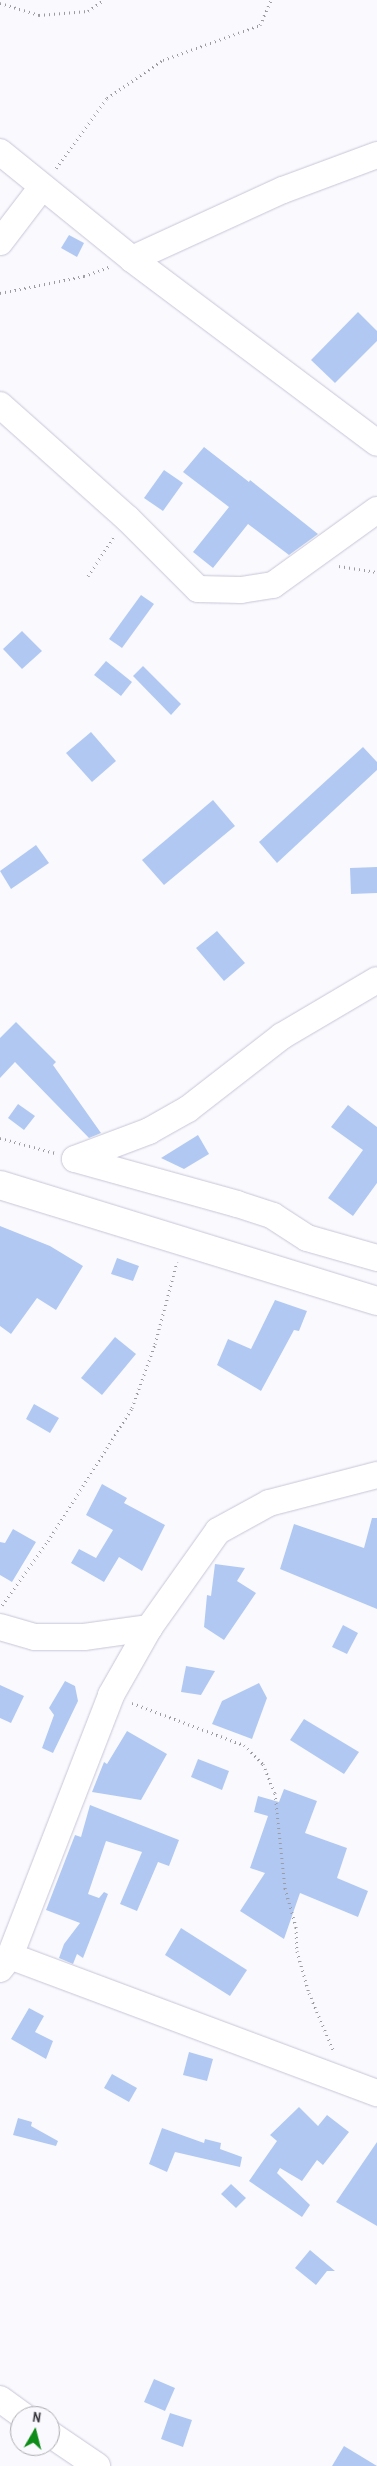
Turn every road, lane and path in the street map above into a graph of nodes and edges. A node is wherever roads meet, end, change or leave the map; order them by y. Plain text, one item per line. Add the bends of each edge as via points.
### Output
1 (104, 0) edge
2 (271, 0) edge
3 (0, 3) edge
4 (0, 152) edge
5 (377, 154) edge
6 (42, 187) junction
7 (0, 242) edge
8 (132, 259) junction
9 (0, 293) edge
10 (2, 410) edge
11 (377, 443) edge
12 (377, 510) edge
13 (126, 518) junction
14 (306, 561) junction
15 (377, 572) edge
16 (88, 576) dead end
17 (377, 980) edge
18 (1, 1140) edge
19 (75, 1159) junction
20 (0, 1185) edge
21 (182, 1243) junction
22 (377, 1258) edge
23 (377, 1301) edge
24 (377, 1475) edge
25 (0, 1610) edge
26 (0, 1627) edge
27 (149, 1628) junction
28 (111, 1695) junction
29 (5, 1962) edge
30 (336, 2056) dead end
31 (377, 2093) edge
32 (60, 2441) edge
33 (97, 2466) edge

1 - 3 path via 88,11 39,15
2 - 6 path via 260,25 163,60 107,98
4 - 6 street
5 - 8 street via 283,190
6 - 7 street
6 - 8 street
8 - 9 path via 84,276
8 - 11 street
10 - 13 street
12 - 14 street
13 - 14 street via 198,589 240,590 273,585
13 - 16 path
14 - 15 path
17 - 19 street via 282,1036 188,1109 150,1131
18 - 19 path
19 - 22 street via 237,1204 273,1216 307,1238
20 - 21 main road
21 - 23 main road
21 - 25 path via 157,1335 132,1408
24 - 27 street via 269,1503 218,1531
26 - 27 street via 35,1637 84,1637
27 - 28 street
28 - 29 street
28 - 30 path via 244,1745 263,1764 275,1793 284,1888 296,1927 297,1951 309,1992
29 - 31 street
32 - 33 street

